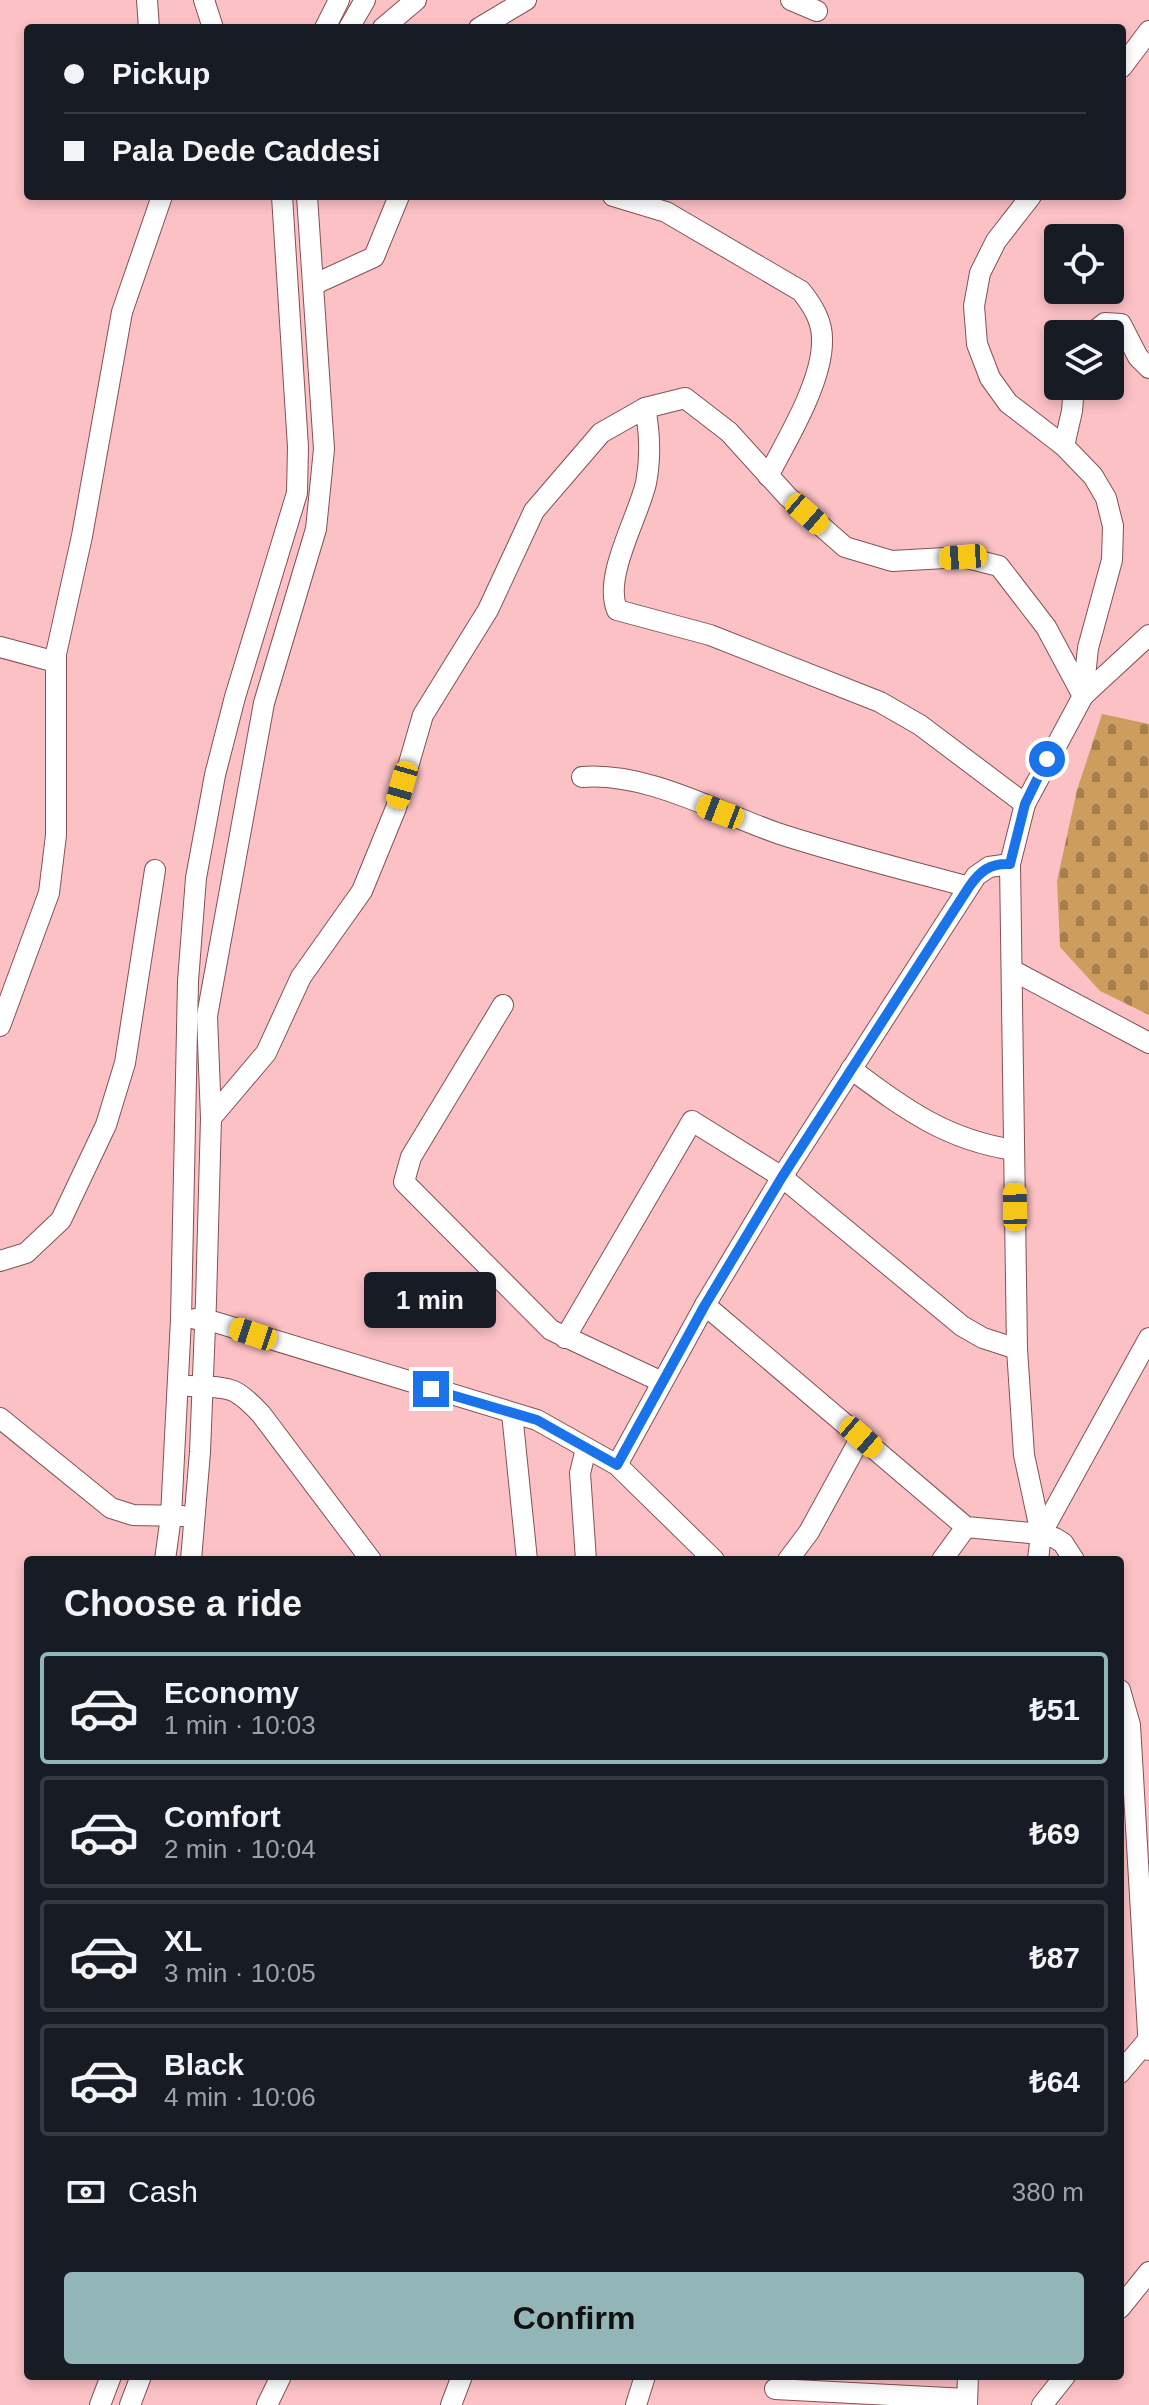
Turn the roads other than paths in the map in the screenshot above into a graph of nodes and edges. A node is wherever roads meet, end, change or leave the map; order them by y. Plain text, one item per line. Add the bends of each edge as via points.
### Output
1 (147, 0) edge
2 (204, 0) edge
3 (339, 0) edge
4 (365, 0) edge
5 (416, 0) edge
6 (526, 0) edge
7 (791, 0) edge
8 (817, 11) dead end
9 (149, 24) edge
10 (212, 24) edge
11 (327, 24) edge
12 (351, 24) edge
13 (388, 24) edge
14 (486, 24) edge
15 (1149, 31) edge
16 (1126, 62) edge
17 (161, 200) edge
18 (282, 200) edge
19 (307, 200) edge
20 (397, 200) edge
21 (628, 200) edge
22 (1028, 200) edge
23 (315, 284) junction
24 (1124, 330) edge
25 (1149, 368) edge
26 (1073, 400) edge
27 (645, 408) junction
28 (1064, 446) junction
29 (768, 476) junction
30 (1149, 635) edge
31 (0, 647) edge
32 (56, 662) junction
33 (1083, 696) junction
34 (582, 777) dead end
35 (1025, 804) junction
36 (1010, 864) junction
37 (155, 870) dead end
38 (969, 887) junction
39 (1012, 970) junction
40 (503, 1005) dead end
41 (0, 1026) edge
42 (1149, 1043) edge
43 (851, 1069) junction
44 (211, 1118) junction
45 (1014, 1150) junction
46 (782, 1177) junction
47 (0, 1261) edge
48 (705, 1305) junction
49 (181, 1319) junction
50 (205, 1319) junction
51 (565, 1338) junction
52 (1149, 1338) edge
53 (1017, 1349) junction
54 (662, 1382) junction
55 (177, 1386) junction
56 (202, 1387) junction
57 (512, 1413) junction
58 (0, 1418) edge
59 (861, 1437) junction
60 (586, 1449) junction
61 (617, 1465) junction
62 (171, 1516) junction
63 (195, 1517) junction
64 (966, 1527) junction
65 (1041, 1534) junction
66 (353, 1550) edge
67 (166, 1556) edge
68 (191, 1556) edge
69 (527, 1556) edge
70 (586, 1556) edge
71 (710, 1556) edge
72 (791, 1556) edge
73 (945, 1556) edge
74 (1038, 1556) edge
75 (1071, 1556) edge
76 (1124, 1704) edge
77 (1135, 1809) junction
78 (1124, 1820) edge
79 (1148, 2040) edge
80 (1149, 2050) edge
81 (1124, 2068) edge
82 (1149, 2272) edge
83 (1124, 2303) edge
84 (109, 2380) edge
85 (139, 2380) edge
86 (279, 2380) edge
87 (460, 2380) edge
88 (644, 2380) edge
89 (968, 2380) edge
90 (1062, 2380) edge
91 (873, 2384) edge
92 (775, 2390) edge
93 (967, 2402) edge
94 (100, 2405) edge
95 (130, 2405) edge
96 (267, 2405) edge
97 (451, 2405) edge
98 (636, 2405) edge
99 (1042, 2405) edge

1 - 9 street
2 - 10 street
3 - 11 street
4 - 12 street
5 - 13 street
6 - 14 street
7 - 8 street
15 - 16 street
17 - 32 street via 122,312
18 - 49 street via 297,493 235,697 196,878 188,981
19 - 23 street
20 - 23 street via 374,257
21 - 29 street via 684,221 801,291 812,304 823,340 821,359
22 - 28 street via 996,241 980,273 974,306 977,344 990,378 1008,403
23 - 44 street via 324,449 316,529 264,703 207,1016
24 - 25 street
26 - 28 street
27 - 29 street via 685,398 729,432
27 - 35 street via 649,467 614,580 617,610 710,635 880,702 920,725
27 - 44 street via 601,433 534,511 488,610 423,715 396,808 362,891 301,977 266,1053
28 - 33 street via 1093,476 1113,526 1112,560 1088,648
29 - 33 street via 845,547 892,561 963,557 999,566 1046,627
30 - 33 street
31 - 32 street
32 - 41 street via 56,835 49,893
33 - 35 street
34 - 38 street via 637,780 779,833
35 - 36 street
36 - 38 street via 989,867
36 - 39 street
37 - 47 street via 125,1063 106,1125 61,1220 26,1253
38 - 43 street
39 - 42 street
39 - 45 street
40 - 51 street via 411,1157 404,1182
43 - 45 street via 927,1123 970,1141
43 - 46 street
44 - 50 street
45 - 53 street
46 - 48 street
46 - 51 street via 692,1121
46 - 53 street via 962,1326
48 - 54 street
48 - 59 street
49 - 50 street
49 - 55 street
50 - 56 street
50 - 57 street
51 - 54 street
52 - 65 street
53 - 65 street via 1024,1455
54 - 61 street
55 - 56 street
55 - 62 street
56 - 63 street
56 - 66 street via 241,1392
57 - 60 street via 537,1420
57 - 69 street
58 - 62 street via 111,1508 133,1515
59 - 64 street
59 - 72 street
60 - 61 street
60 - 70 street via 580,1473
61 - 71 street
62 - 63 street
62 - 67 street
63 - 68 street
64 - 65 street
64 - 73 street
65 - 74 street
65 - 75 street via 1063,1543
76 - 77 street
77 - 78 street
77 - 79 street
79 - 80 street
79 - 81 street
82 - 83 street
84 - 94 street
85 - 95 street
86 - 96 street
87 - 97 street
88 - 98 street
89 - 93 street
90 - 99 street
91 - 92 street
91 - 93 street

